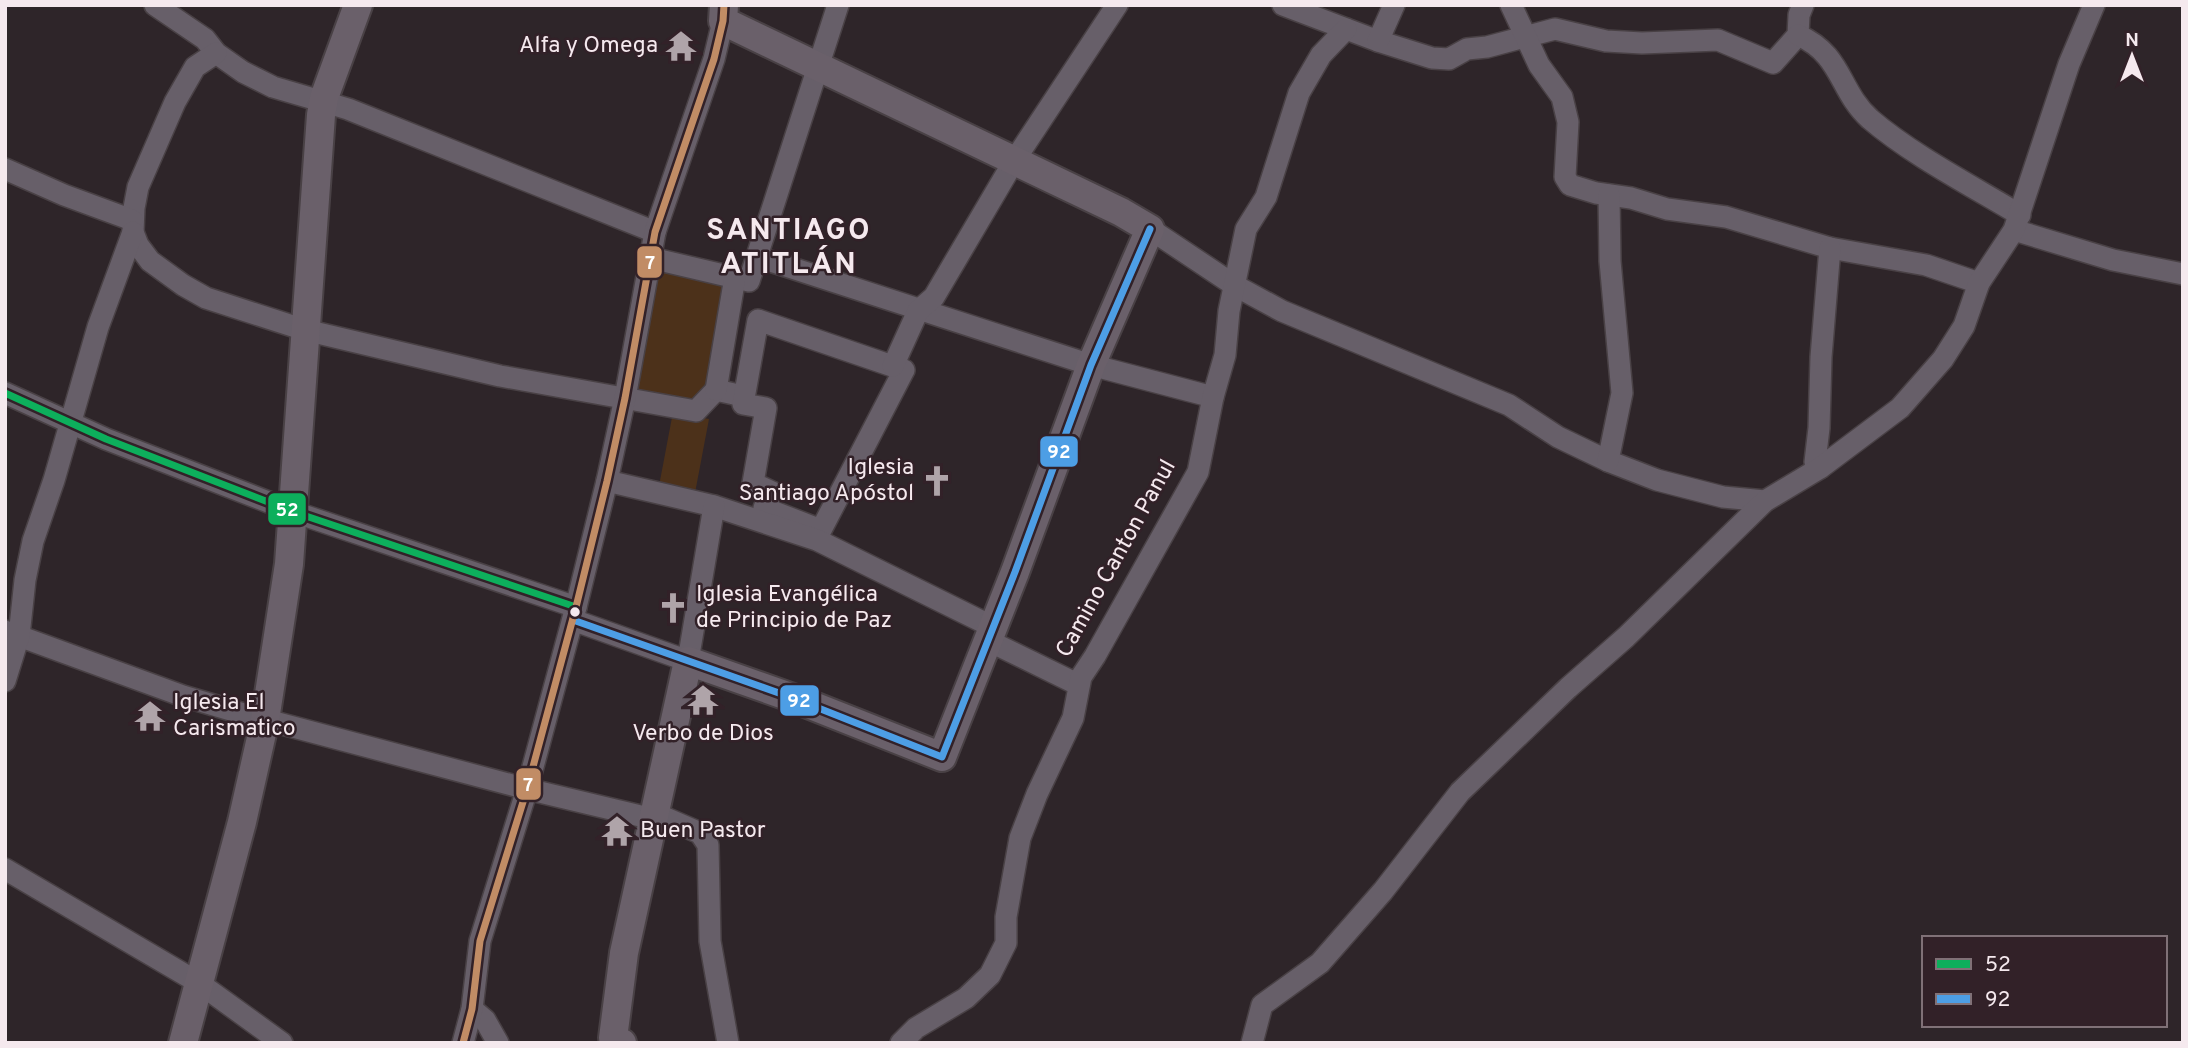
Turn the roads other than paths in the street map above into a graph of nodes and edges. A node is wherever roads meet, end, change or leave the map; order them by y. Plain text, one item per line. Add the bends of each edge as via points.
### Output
1 (155, 5) edge
2 (358, 5) edge
3 (838, 5) edge
4 (1117, 5) edge
5 (1283, 5) edge
6 (1394, 5) edge
7 (1511, 5) edge
8 (1804, 5) edge
9 (2094, 5) edge
10 (724, 13) edge
11 (1346, 29) junction
12 (1798, 35) junction
13 (1525, 38) junction
14 (1378, 41) junction
15 (216, 53) junction
16 (819, 67) junction
17 (323, 102) junction
18 (1014, 161) junction
19 (5, 169) edge
20 (1608, 195) junction
21 (2017, 223) junction
22 (132, 226) junction
23 (1150, 229) junction
24 (655, 232) junction
25 (1830, 248) junction
26 (758, 257) junction
27 (651, 258) junction
28 (2183, 274) edge
29 (735, 278) junction
30 (1979, 283) junction
31 (1234, 285) junction
32 (918, 310) junction
33 (305, 330) junction
34 (1091, 365) junction
35 (893, 366) junction
36 (716, 390) junction
37 (5, 393) edge
38 (743, 396) junction
39 (1213, 397) junction
40 (625, 398) junction
41 (71, 422) junction
42 (1608, 461) junction
43 (1820, 468) junction
44 (607, 481) junction
45 (1765, 500) junction
46 (715, 506) junction
47 (294, 512) junction
48 (574, 614) junction
49 (12, 634) edge
50 (990, 634) junction
51 (688, 661) junction
52 (5, 681) edge
53 (1079, 685) junction
54 (265, 720) junction
55 (527, 789) junction
56 (654, 816) junction
57 (5, 869) edge
58 (200, 984) junction
59 (472, 1009) junction
60 (616, 1041) edge
61 (183, 1043) edge
62 (282, 1043) edge
63 (464, 1043) edge
64 (498, 1043) edge
65 (728, 1043) edge
66 (901, 1043) edge
67 (1252, 1043) edge

1 - 15 street via 205,39
2 - 17 main road
3 - 16 street
4 - 18 street
5 - 11 street
6 - 14 street
7 - 13 street
8 - 12 street
9 - 21 street via 2069,64
10 - 16 main road
10 - 24 street via 714,59
11 - 14 street
11 - 31 street, Camino Canton Panul via 1321,55 1299,93 1266,197 1246,229
12 - 13 street via 1773,63 1718,40 1606,41 1555,29
12 - 21 street via 1816,43 1835,65 1868,118
13 - 14 street via 1467,49 1450,59
13 - 20 street via 1562,97 1568,122 1565,177 1570,185
15 - 17 street via 273,87
15 - 22 street via 195,68 175,102 138,187
16 - 18 main road
16 - 26 street
17 - 24 street
17 - 33 main road
18 - 23 main road
18 - 32 street via 934,297
19 - 22 street
20 - 25 street via 1685,213 1726,217
20 - 42 street via 1622,393
21 - 28 street via 2112,260
21 - 30 street
22 - 33 street via 150,261 183,285 206,298
22 - 41 street
23 - 31 street
23 - 34 main road
24 - 27 street
25 - 30 street via 1926,265
25 - 43 street via 1815,462
26 - 29 street via 749,281
26 - 32 street
27 - 29 street
27 - 40 street
29 - 36 street
30 - 43 street via 1964,326 1943,359 1900,408
31 - 39 street, Camino Canton Panul via 1225,355
31 - 42 street via 1282,311 1509,405 1558,437
32 - 34 street
32 - 35 street
33 - 40 street via 500,376
33 - 47 main road
34 - 39 street
34 - 50 main road
35 - 38 street via 758,320
35 - 38 street via 904,370 821,530 764,508 772,492 753,483 766,408 743,404
36 - 38 street
36 - 40 street via 696,411
37 - 41 street
39 - 53 street, Camino Canton Panul via 1198,472
40 - 44 street
41 - 47 street
41 - 49 street via 33,541
42 - 45 street via 1723,497
43 - 45 street
44 - 46 street
44 - 48 street
45 - 67 street via 1460,792 1320,963 1262,1004
46 - 50 street via 817,540
46 - 51 street
47 - 48 street
47 - 54 main road
48 - 51 street
48 - 55 street
49 - 52 street
49 - 54 street via 183,696
50 - 51 main road via 942,757
50 - 53 street
51 - 56 main road
53 - 66 street, Camino Canton Panul via 1073,718 1020,838 1006,943 990,975 966,998 916,1028
54 - 55 street
54 - 58 main road
55 - 56 street
55 - 59 street via 480,941
56 - 60 main road via 624,953
56 - 65 street via 700,833 708,845 710,941
57 - 58 street
58 - 61 main road
58 - 62 street
59 - 63 street
59 - 64 street via 485,1020

